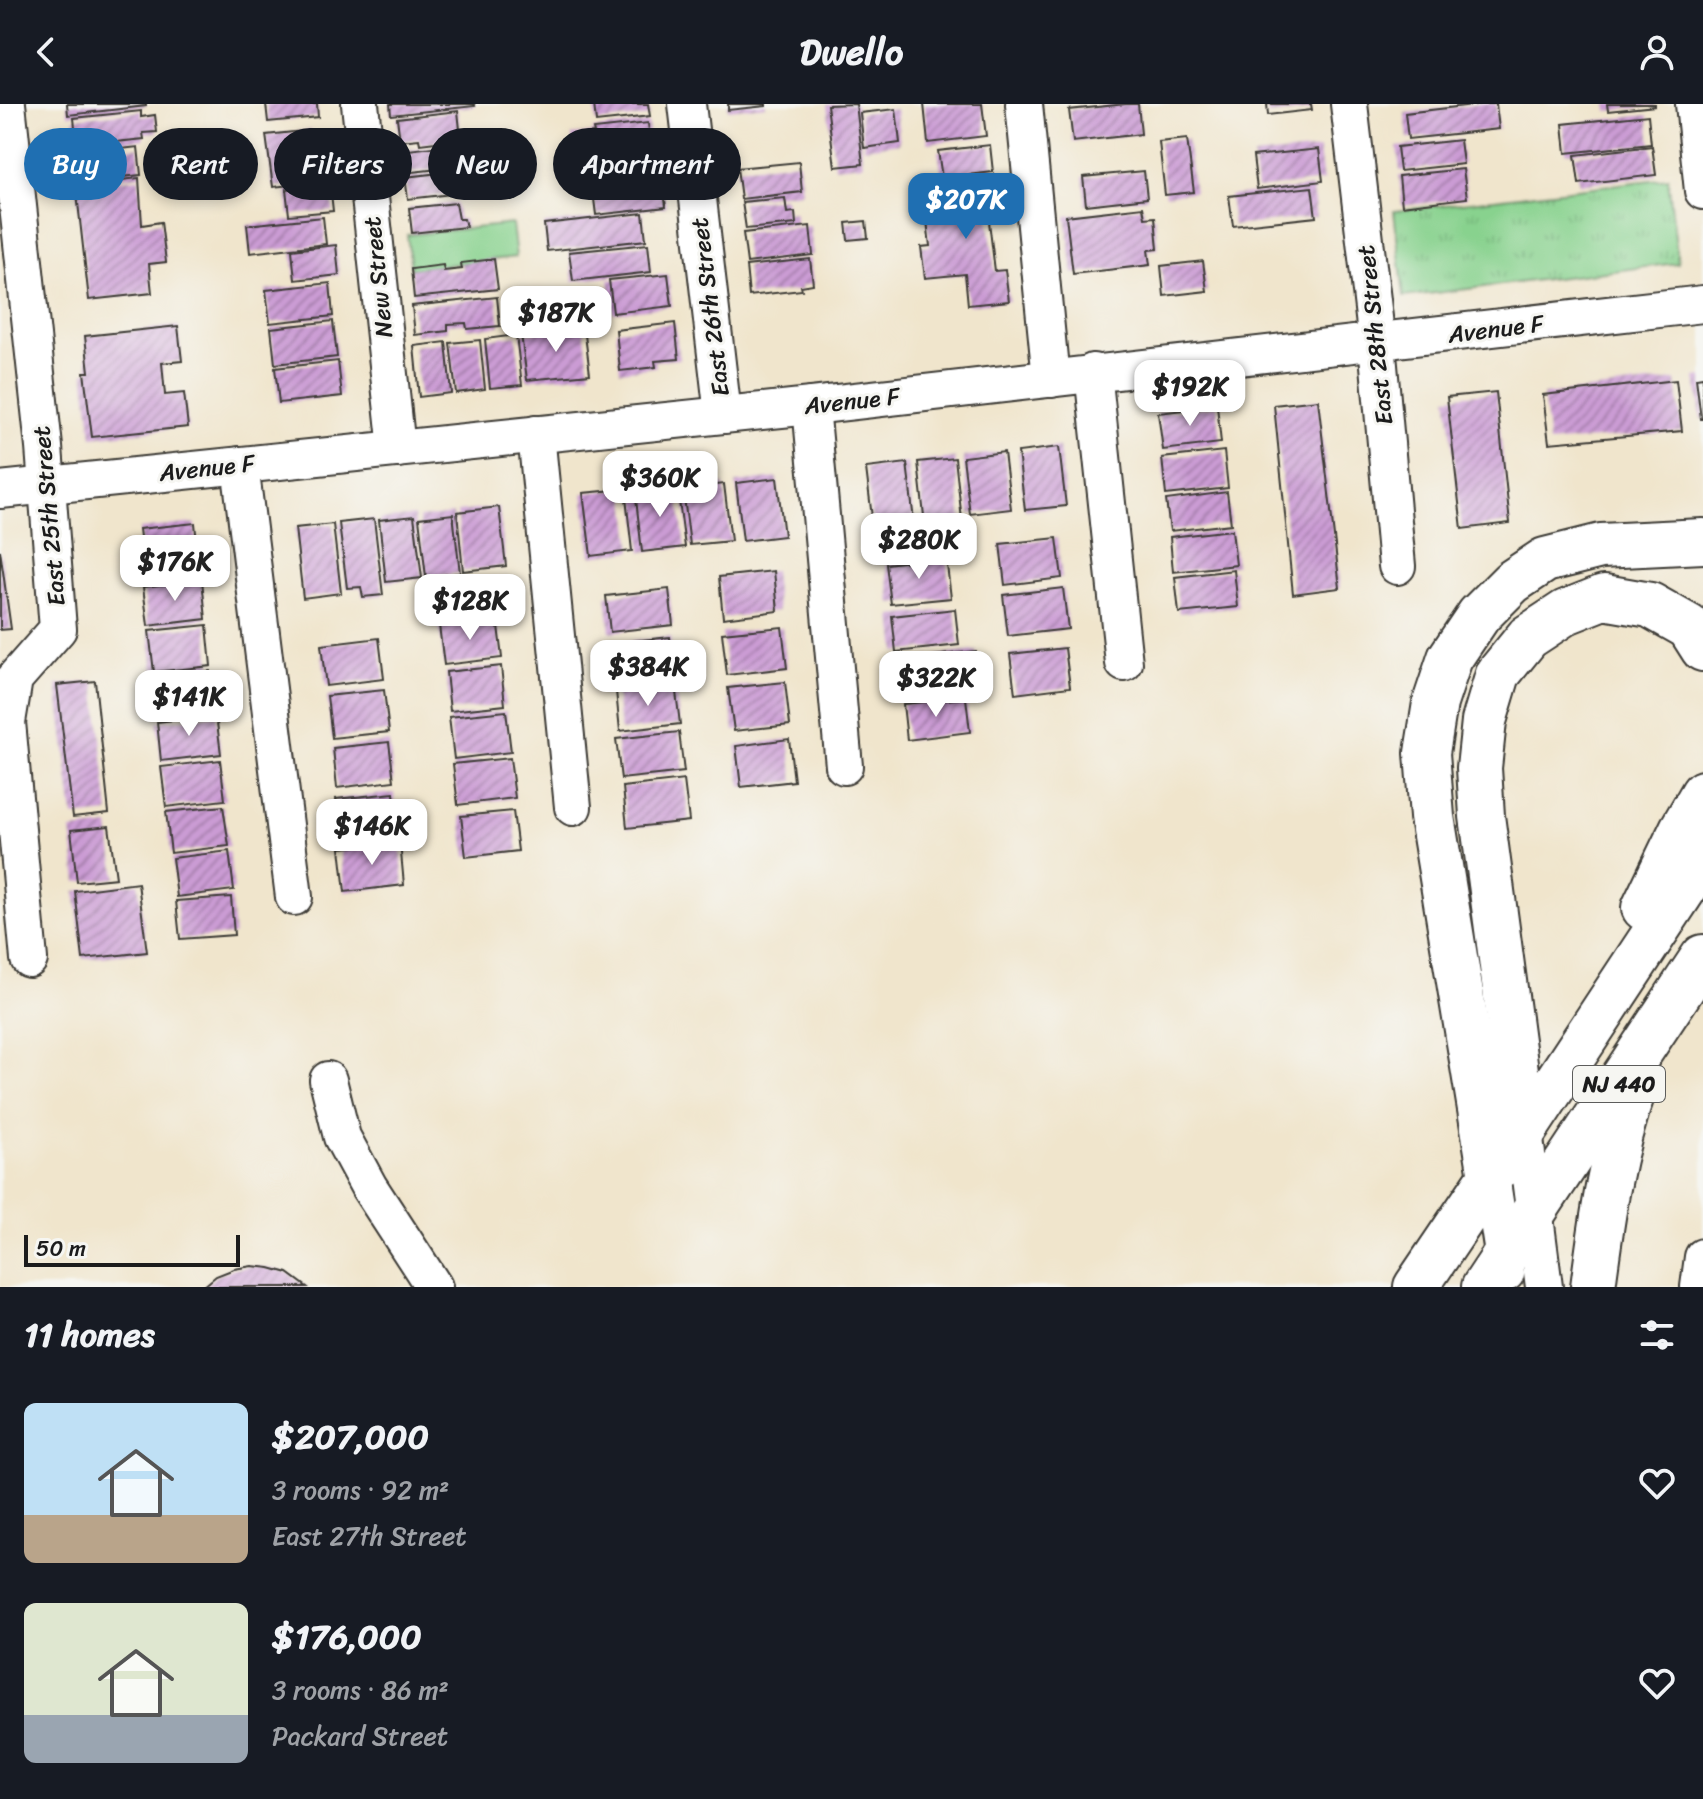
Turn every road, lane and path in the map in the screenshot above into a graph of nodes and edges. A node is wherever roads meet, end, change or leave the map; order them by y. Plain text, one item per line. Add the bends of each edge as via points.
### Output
1 (7, 104) edge
2 (360, 104) edge
3 (687, 104) edge
4 (1024, 104) edge
5 (1349, 104) edge
6 (1694, 104) edge
7 (1703, 191) edge
8 (1703, 304) edge
9 (1377, 343) junction
10 (1093, 372) junction
11 (1051, 379) junction
12 (811, 406) junction
13 (723, 415) junction
14 (536, 434) junction
15 (397, 449) junction
16 (240, 465) junction
17 (47, 485) junction
18 (0, 490) edge
19 (1703, 541) edge
20 (1397, 566) dead end
21 (1703, 649) edge
22 (1124, 663) dead end
23 (844, 766) dead end
24 (1703, 793) edge
25 (573, 807) dead end
26 (1703, 860) edge
27 (294, 897) dead end
28 (1703, 958) edge
29 (29, 959) dead end
30 (1573, 1054) junction
31 (328, 1080) dead end
32 (1524, 1131) junction
33 (1491, 1176) junction
34 (1536, 1210) junction
35 (1703, 1257) edge
36 (1499, 1277) edge
37 (434, 1287) edge
38 (1416, 1287) edge
39 (1544, 1287) edge
40 (1593, 1287) edge
41 (1699, 1287) edge

1 - 17 street, East 25th Street
2 - 15 street, New Street
3 - 13 street, East 26th Street
4 - 11 street
5 - 9 street, East 28th Street
6 - 7 street
8 - 9 street, Avenue F
9 - 10 street, Avenue F
9 - 20 street, East 28th Street
10 - 11 street, Avenue F
10 - 22 street
11 - 12 street, Avenue F
12 - 13 street, Avenue F
12 - 23 street
13 - 14 street, Avenue F
14 - 15 street, Avenue F
14 - 25 street
15 - 16 street, Avenue F
16 - 17 street, Avenue F
16 - 27 street
17 - 18 street, Avenue F
17 - 29 street, East 25th Street via 58,629 14,679 7,722
19 - 33 highway via 1601,546 1545,560 1512,582 1479,615 1450,658 1427,753 1432,817
21 - 32 highway via 1689,627 1650,605 1604,597 1566,612 1528,637 1498,674 1484,721 1480,792
24 - 30 highway
26 - 30 highway, NJ 440
28 - 34 highway, NJ 440
28 - 40 highway via 1646,1055 1623,1119 1607,1185
30 - 32 highway, NJ 440
31 - 37 street via 342,1137
32 - 33 highway, NJ 440
32 - 34 street
33 - 36 street
33 - 38 highway, NJ 440
34 - 36 highway, NJ 440
34 - 39 street
35 - 41 street

